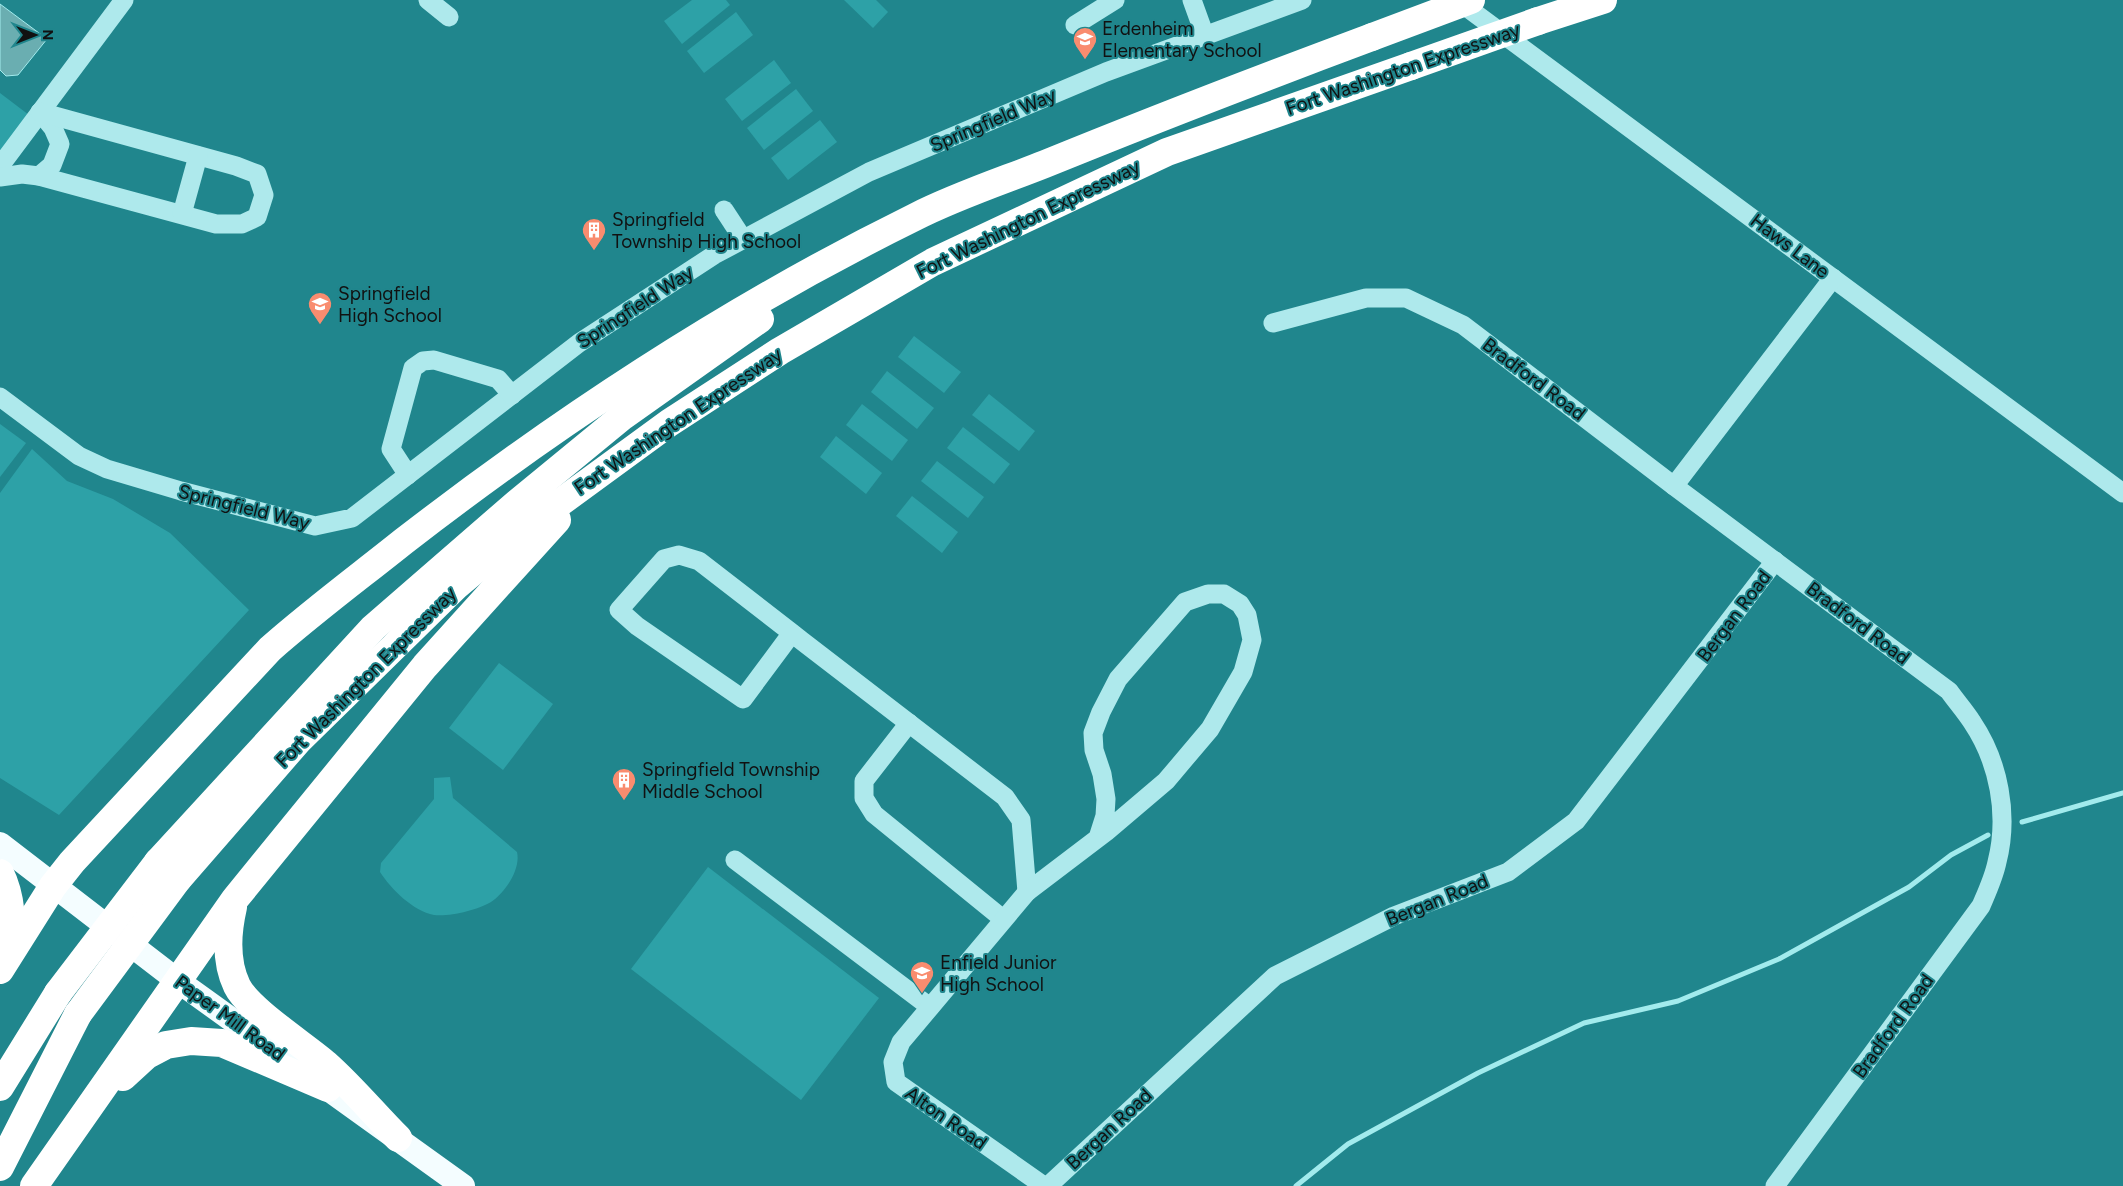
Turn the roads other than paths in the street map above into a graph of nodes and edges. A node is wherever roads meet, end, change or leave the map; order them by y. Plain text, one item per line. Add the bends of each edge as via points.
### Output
1 (124, 0) edge
2 (428, 0) edge
3 (1115, 0) edge
4 (1192, 0) edge
5 (1302, 0) edge
6 (1457, 0) edge
7 (1471, 0) edge
8 (1603, 0) edge
9 (1257, 8) edge
10 (449, 17) dead end
11 (1075, 25) dead end
12 (1205, 36) junction
13 (40, 112) junction
14 (1114, 136) junction
15 (198, 156) junction
16 (0, 166) edge
17 (39, 176) junction
18 (0, 177) edge
19 (724, 210) dead end
20 (182, 214) junction
21 (743, 240) junction
22 (1833, 278) junction
23 (1273, 323) dead end
24 (512, 395) junction
25 (0, 397) edge
26 (408, 475) junction
27 (597, 475) junction
28 (1674, 486) junction
29 (2123, 493) edge
30 (1775, 561) junction
31 (792, 633) junction
32 (909, 723) junction
33 (1098, 838) junction
34 (0, 844) edge
35 (735, 860) dead end
36 (168, 871) junction
37 (0, 873) edge
38 (53, 886) junction
39 (1027, 892) junction
40 (235, 899) junction
41 (1003, 919) junction
42 (5, 960) edge
43 (178, 981) junction
44 (930, 1007) junction
45 (0, 1087) edge
46 (328, 1088) junction
47 (72, 1131) junction
48 (398, 1138) junction
49 (0, 1167) edge
50 (34, 1186) edge
51 (463, 1186) edge
52 (1046, 1186) edge
53 (1775, 1186) edge

1 - 13 street
2 - 10 street
3 - 11 street
4 - 12 street
5 - 9 street, Springfield Way
6 - 22 street, Haws Lane
7 - 14 highway, bridge
8 - 27 highway, Fort Washington Expressway, bridge via 1168,152 934,262 780,351 668,423
9 - 12 street, Springfield Way
12 - 21 street, Springfield Way via 1106,72 870,172
13 - 15 street
13 - 16 street
13 - 17 street via 53,128 60,144 52,165
14 - 36 highway via 916,230 779,307 623,416 374,628
14 - 38 highway via 917,216 797,279 584,410 481,482 305,618 270,649
15 - 20 street
15 - 20 street via 257,174 264,195 258,218 242,224 216,224
17 - 18 street
17 - 20 street
19 - 21 street
21 - 24 street, Springfield Way via 714,255 579,343
22 - 28 street
22 - 29 street, Haws Lane
23 - 28 street, Bradford Road via 1366,298 1406,298 1463,325
24 - 26 street, Springfield Way
24 - 26 street via 498,378 434,360 414,368 391,448
25 - 26 street, Springfield Way via 79,456 107,469 315,526 352,518
27 - 36 highway, Fort Washington Expressway via 524,529 456,586
27 - 40 highway via 426,666
28 - 30 street, Bradford Road
30 - 52 street, Bergan Road via 1576,821 1508,872 1394,916 1275,976
30 - 53 street, Bradford Road via 1949,691 1973,722 1990,756 2000,790 2002,822 1997,862 1981,906
31 - 31 street via 699,561 679,555 664,559 619,610 637,626 743,699
31 - 32 street
32 - 39 street via 1005,797 1021,820
32 - 41 street via 864,781 864,798 874,814
33 - 33 street, Alton Road via 1166,781 1210,729 1243,672 1252,640 1247,615 1240,604 1224,594 1208,594 1185,602 1118,679 1093,733 1106,799
33 - 39 street, Alton Road
34 - 38 main road, Paper Mill Road
35 - 44 street
36 - 45 highway, Fort Washington Expressway, bridge via 58,993
36 - 49 highway, Fort Washington Expressway, bridge via 78,1014
37 - 42 highway via 8,893 12,931
38 - 42 highway
38 - 43 main road, Paper Mill Road
39 - 41 street, Alton Road
40 - 43 highway
40 - 48 highway via 229,923 228,956 233,977 243,995 327,1065
41 - 44 street, Alton Road
43 - 46 main road, Paper Mill Road
43 - 47 highway
44 - 52 street, Alton Road via 901,1042 893,1062 896,1082
46 - 47 highway via 222,1043 183,1040 166,1045 138,1061
46 - 48 main road, Paper Mill Road
47 - 50 highway
48 - 51 main road, Paper Mill Road

